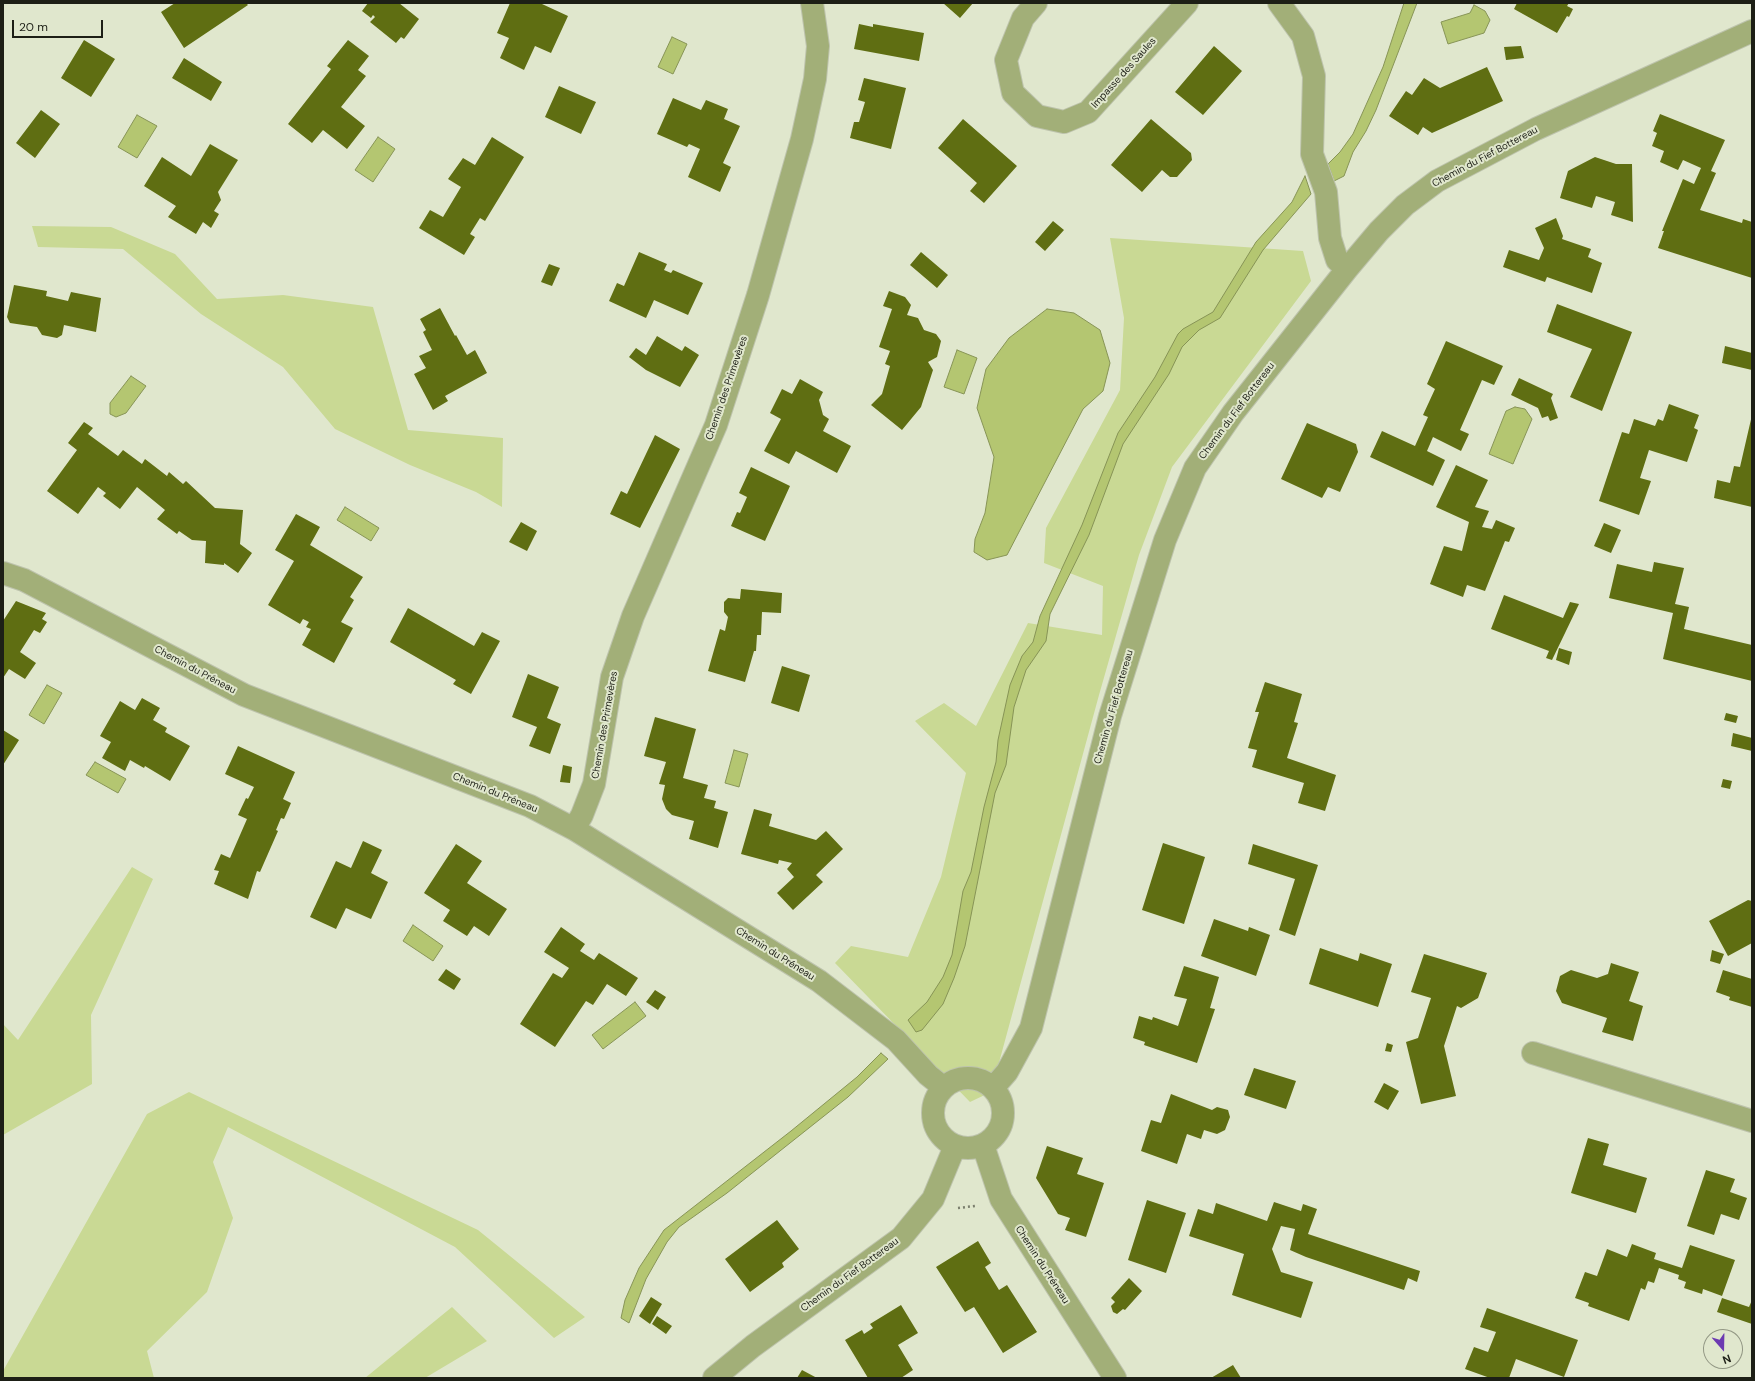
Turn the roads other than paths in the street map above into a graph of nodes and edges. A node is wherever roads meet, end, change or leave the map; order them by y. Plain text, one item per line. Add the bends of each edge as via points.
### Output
1 (812, 3) edge
2 (1036, 3) edge
3 (1187, 3) edge
4 (1279, 3) edge
5 (1752, 31) edge
6 (1347, 269) junction
7 (3, 573) edge
8 (574, 829) junction
9 (1534, 1052) dead end
10 (943, 1087) junction
11 (993, 1088) junction
12 (1752, 1121) edge
13 (983, 1145) junction
14 (955, 1146) junction
15 (714, 1378) edge
16 (1115, 1378) edge

1 - 8 street, Chemin des Primevères via 818,46 815,79 802,139 758,295 716,426 633,616 612,677 594,784
2 - 3 street, Impasse des Saules via 1023,18 1006,60 1013,92 1037,116 1064,122 1088,112
4 - 6 street via 1303,36 1314,76 1312,154 1326,192 1330,238 1337,260
5 - 6 street, Chemin du Fief Bottereau via 1536,129 1437,181 1405,205
6 - 11 street, Chemin du Fief Bottereau via 1233,413 1195,468 1165,540 1110,716 1031,1028 1008,1072
7 - 8 street, Chemin du Préneau via 36,587 244,695 530,806
8 - 10 street, Chemin du Préneau via 819,981 896,1040 928,1076
9 - 12 street
10 - 11 street via 952,1081 974,1078
10 - 14 street via 932,1108 933,1120 937,1131
11 - 13 street via 1003,1108 1002,1119 999,1130
13 - 14 street via 974,1148
13 - 16 street, Chemin du Préneau via 1001,1200
14 - 15 street, Chemin du Fief Bottereau via 933,1199 901,1238 753,1346

